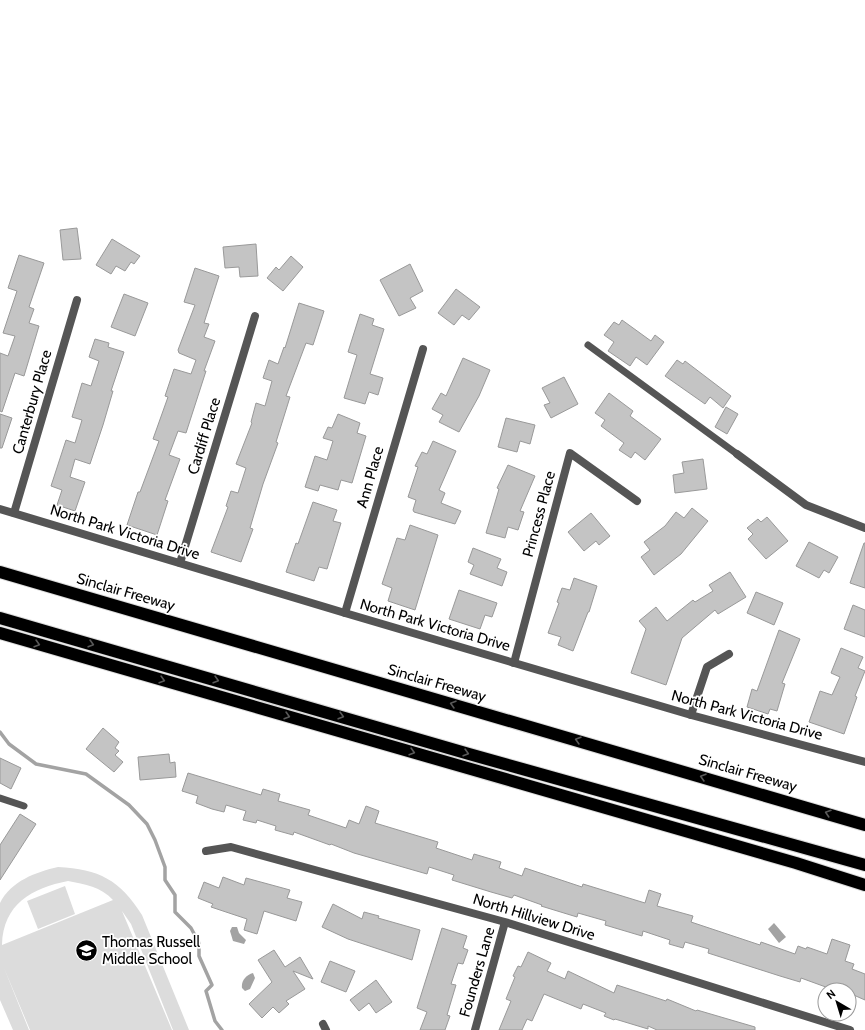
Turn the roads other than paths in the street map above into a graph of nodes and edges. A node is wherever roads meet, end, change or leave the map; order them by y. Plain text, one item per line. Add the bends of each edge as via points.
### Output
1 (77, 300) dead end
2 (255, 316) dead end
3 (588, 345) dead end
4 (423, 350) dead end
5 (737, 454) joint
6 (637, 501) dead end
7 (0, 509) edge
8 (14, 513) junction
9 (865, 528) edge
10 (180, 563) junction
11 (0, 572) edge
12 (345, 613) junction
13 (0, 618) edge
14 (0, 633) edge
15 (729, 654) dead end
16 (514, 663) junction
17 (691, 715) junction
18 (865, 762) edge
19 (0, 798) edge
20 (24, 806) dead end
21 (865, 825) edge
22 (206, 851) dead end
23 (865, 865) edge
24 (865, 885) edge
25 (505, 922) junction
26 (475, 1030) edge
27 (850, 1030) edge

1 - 8 street, Canterbury Place
2 - 10 street, Cardiff Place
3 - 5 lane
4 - 12 street, Ann Place
5 - 9 street via 806,504
6 - 16 street, Princess Place via 570,453
7 - 8 street, North Park Victoria Drive
8 - 10 street, North Park Victoria Drive
10 - 12 street, North Park Victoria Drive
21 -> 11 highway, Sinclair Freeway
12 - 16 street, North Park Victoria Drive
13 -> 23 highway
14 -> 24 highway
15 - 17 street via 707,667
16 - 17 street, North Park Victoria Drive
17 - 18 street, North Park Victoria Drive
19 - 20 lane
22 - 25 street, North Hillview Drive via 231,847
25 - 26 street, Founders Lane
25 - 27 street, North Hillview Drive

